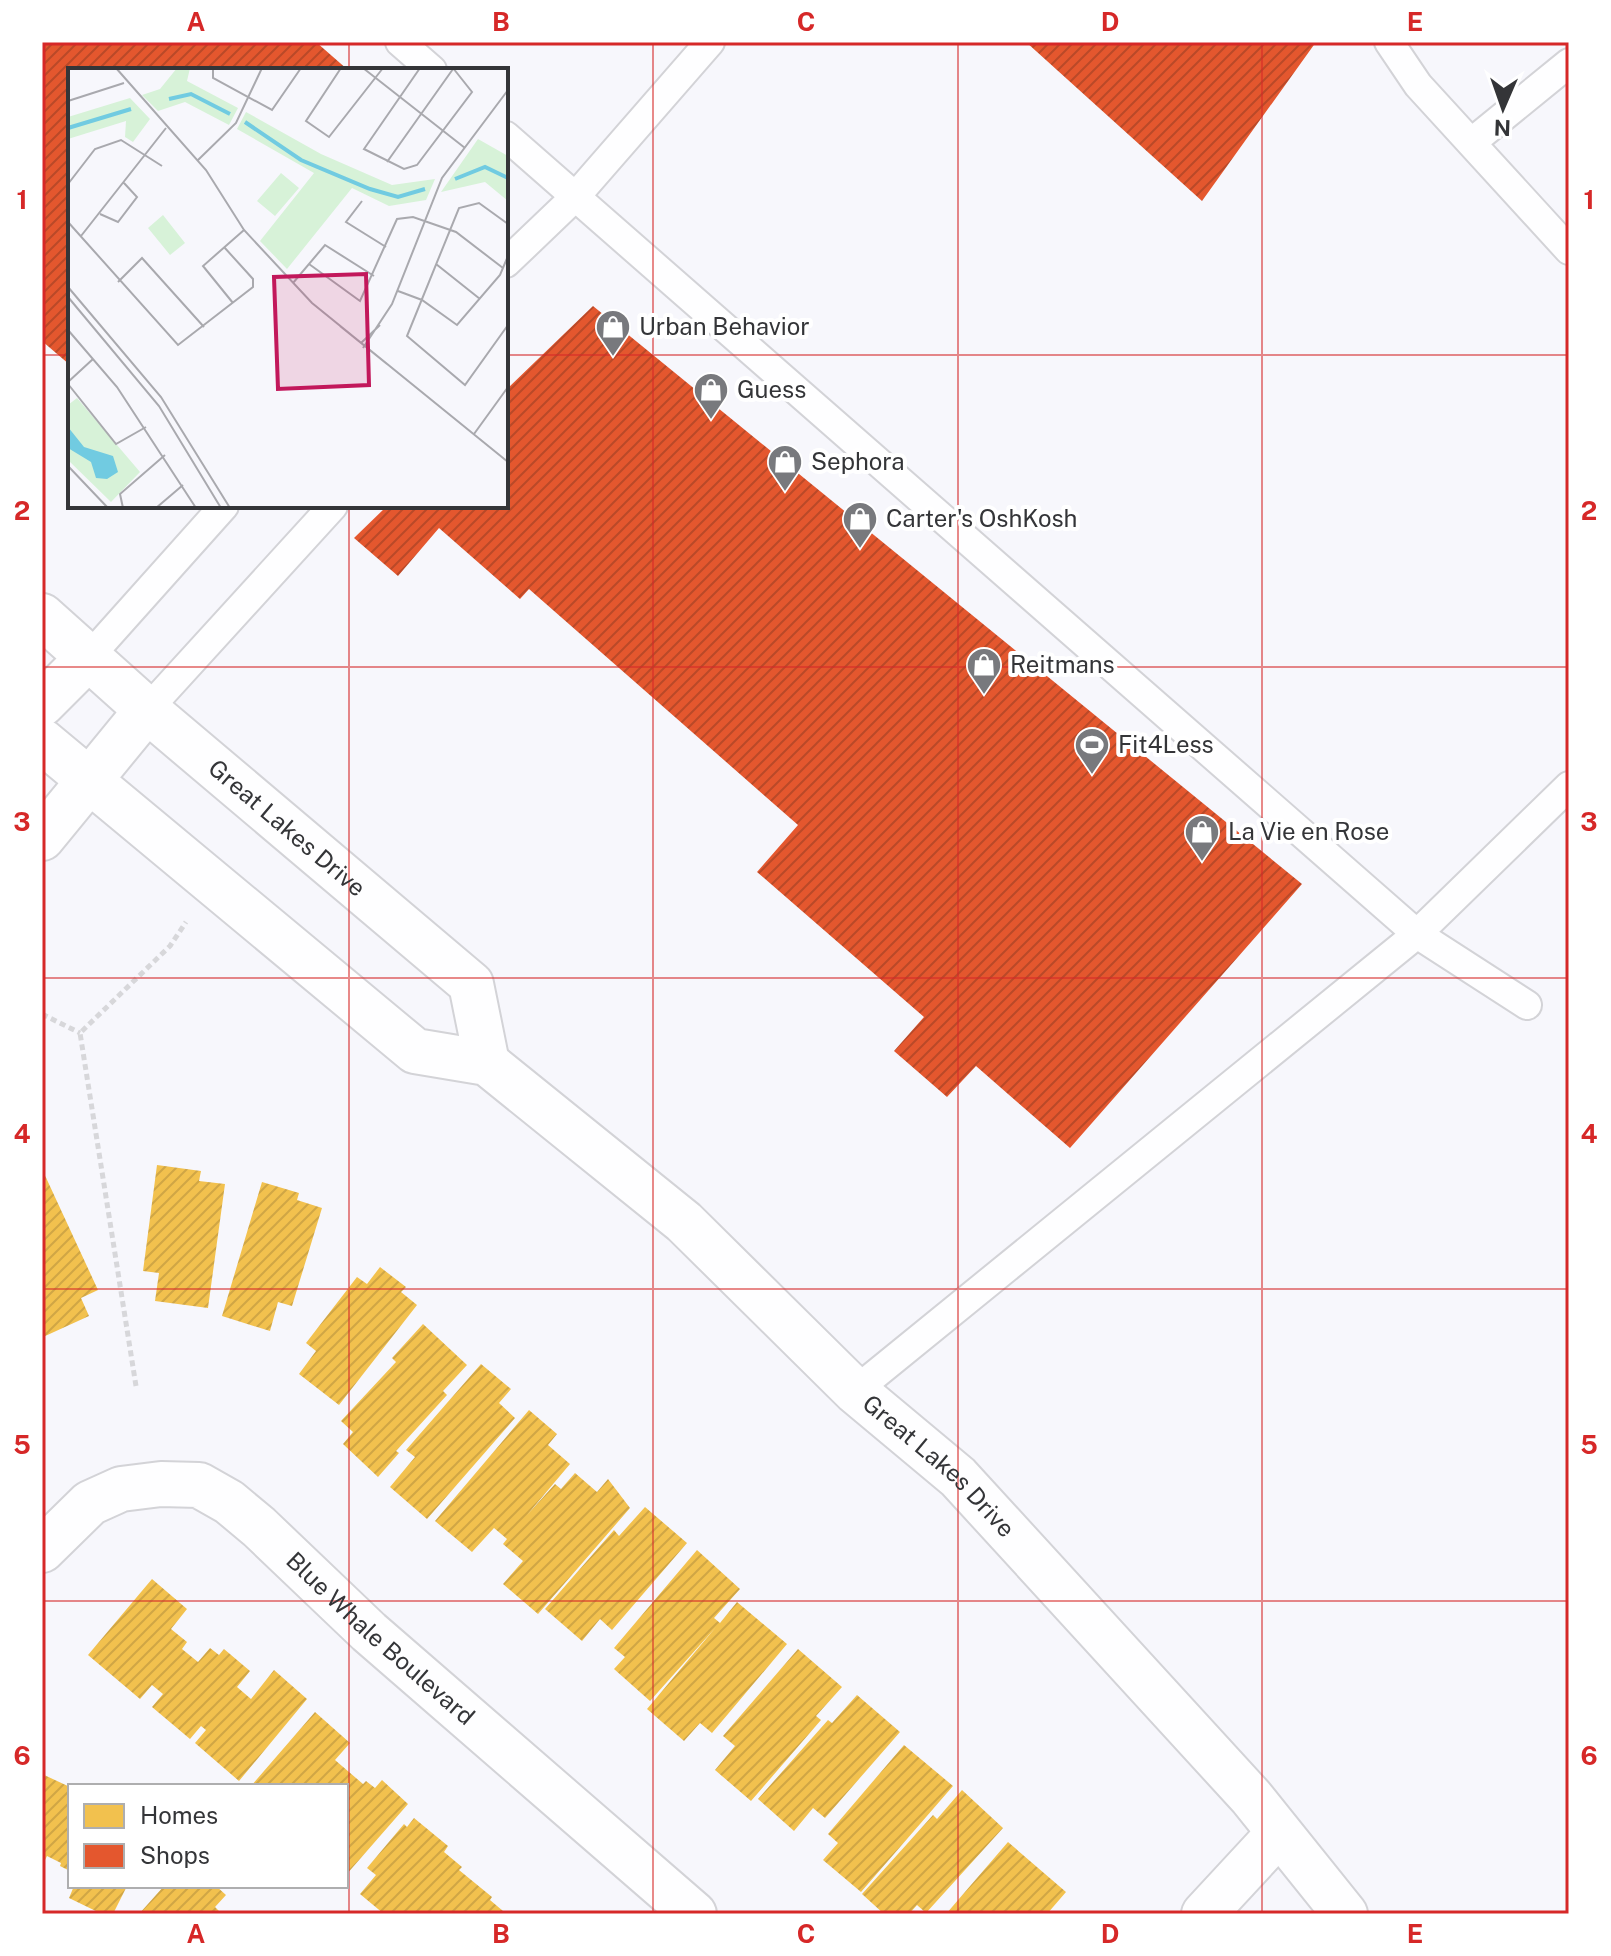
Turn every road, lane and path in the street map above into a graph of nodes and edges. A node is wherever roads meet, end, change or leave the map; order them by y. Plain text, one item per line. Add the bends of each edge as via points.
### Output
1 (400, 42) edge
2 (710, 42) edge
3 (1389, 42) edge
4 (1569, 63) edge
5 (430, 68) edge
6 (508, 138) edge
7 (1472, 142) junction
8 (575, 197) junction
9 (1569, 250) edge
10 (508, 261) edge
11 (222, 508) edge
12 (331, 508) edge
13 (42, 616) edge
14 (89, 657) junction
15 (42, 704) edge
16 (147, 710) junction
17 (42, 741) edge
18 (89, 783) junction
19 (1569, 786) edge
20 (42, 838) edge
21 (213, 882) junction
22 (1417, 934) junction
23 (1527, 1005) dead end
24 (42, 1014) edge
25 (80, 1033) junction
26 (487, 1063) junction
27 (136, 1386) dead end
28 (855, 1391) junction
29 (42, 1550) edge
30 (1279, 1833) junction
31 (694, 1914) edge
32 (1204, 1914) edge
33 (1345, 1914) edge

1 - 5 lane
2 - 8 lane
3 - 7 lane via 1418,85
4 - 7 lane
6 - 8 lane
7 - 9 lane
8 - 10 lane
8 - 22 lane
11 - 14 lane
12 - 16 lane
13 - 14 street, Great Lakes Drive
14 - 15 street
14 - 16 street, Great Lakes Drive
16 - 18 street
16 - 26 street, Great Lakes Drive via 471,984
17 - 18 street, Great Lakes Drive
18 - 20 street
18 - 21 street, Great Lakes Drive
19 - 22 lane
21 - 25 path via 170,946
21 - 26 street, Great Lakes Drive via 415,1051
22 - 23 lane
22 - 28 lane
24 - 25 path
25 - 27 path
26 - 28 street, Great Lakes Drive via 684,1222
28 - 30 street, Great Lakes Drive via 958,1477
29 - 31 street, Blue Whale Boulevard via 90,1503 121,1489 199,1485 259,1527 369,1632
30 - 32 street
30 - 33 street, Great Lakes Drive

